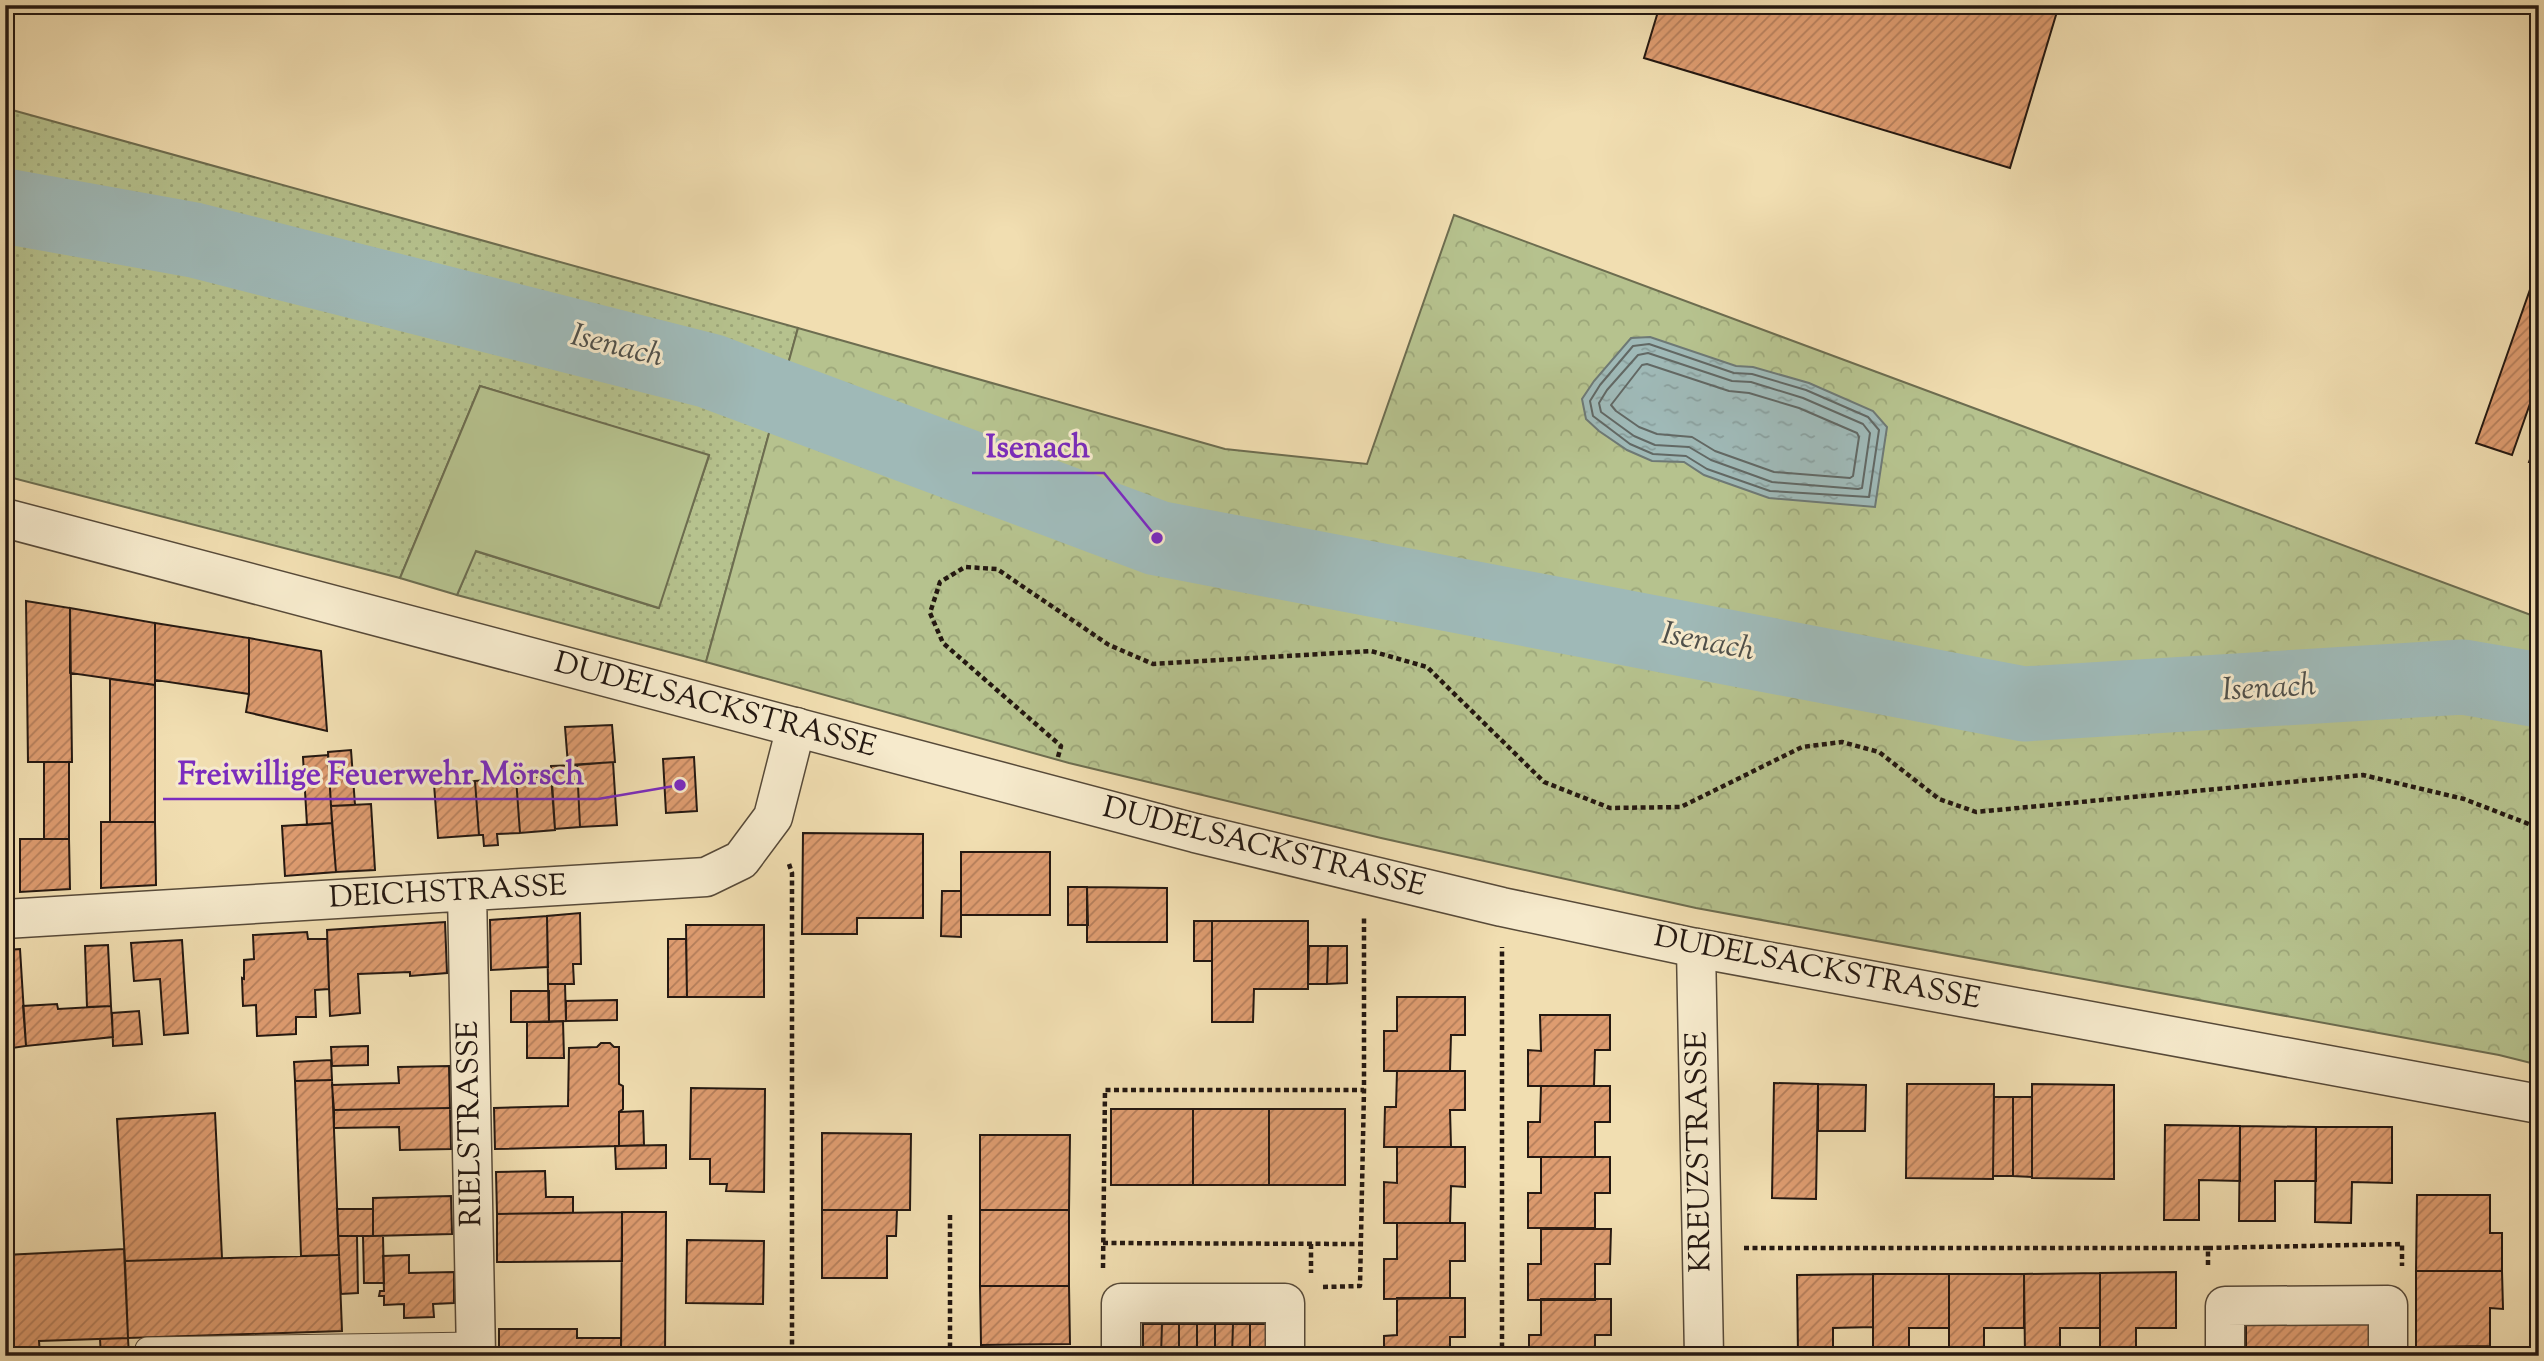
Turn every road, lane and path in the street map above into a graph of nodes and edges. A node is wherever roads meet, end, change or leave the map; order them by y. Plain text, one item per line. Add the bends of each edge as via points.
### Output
1 (2528, 5) edge
2 (2539, 9) edge
3 (5, 518) edge
4 (796, 727) junction
5 (1058, 759) dead end
6 (774, 817) junction
7 (2539, 828) edge
8 (1364, 874) junction
9 (467, 892) junction
10 (1502, 907) junction
11 (5, 919) edge
12 (1696, 948) junction
13 (1364, 1090) junction
14 (2537, 1104) edge
15 (950, 1215) dead end
16 (1103, 1243) junction
17 (1311, 1244) junction
18 (1360, 1244) junction
19 (1702, 1248) junction
20 (2208, 1248) junction
21 (1298, 1295) junction
22 (1121, 1303) junction
23 (2388, 1305) junction
24 (2225, 1306) junction
25 (148, 1349) dead end
26 (476, 1350) edge
27 (792, 1356) edge
28 (950, 1356) edge
29 (1121, 1356) edge
30 (1285, 1356) edge
31 (1502, 1356) edge
32 (1704, 1356) edge
33 (2225, 1356) edge
34 (2388, 1356) edge
35 (2536, 1356) edge

1 - 2 path
3 - 4 street, DUDELSACKSTRASSE
4 - 6 street, DEICHSTRASSE
4 - 8 street, DUDELSACKSTRASSE
5 - 7 path via 1061,746 943,643 930,612 940,582 965,567 997,569 1109,645 1153,664 1371,651 1427,667 1544,782 1610,808 1681,807 1802,747 1842,742 1879,752 1939,799 1976,812 2363,775 2464,799
6 - 9 street, DEICHSTRASSE via 741,860 706,877
6 - 27 path via 792,873
8 - 10 street, DUDELSACKSTRASSE
8 - 13 path
9 - 11 street, DEICHSTRASSE
9 - 26 street, RIELSTRASSE
10 - 12 street, DUDELSACKSTRASSE
10 - 31 path
12 - 14 street, DUDELSACKSTRASSE
12 - 19 street, KREUZSTRASSE
13 - 16 path via 1105,1090
13 - 18 path
14 - 35 path
15 - 28 path
16 - 17 path
16 - 22 path via 1103,1285
17 - 18 path
17 - 21 path
18 - 21 path via 1360,1286
19 - 20 path
19 - 32 street, KREUZSTRASSE
20 - 23 path via 2402,1244 2401,1290
20 - 24 path via 2207,1293
21 - 22 street
21 - 30 street
22 - 29 street
23 - 24 street
23 - 34 street
24 - 33 street
25 - 26 lane

